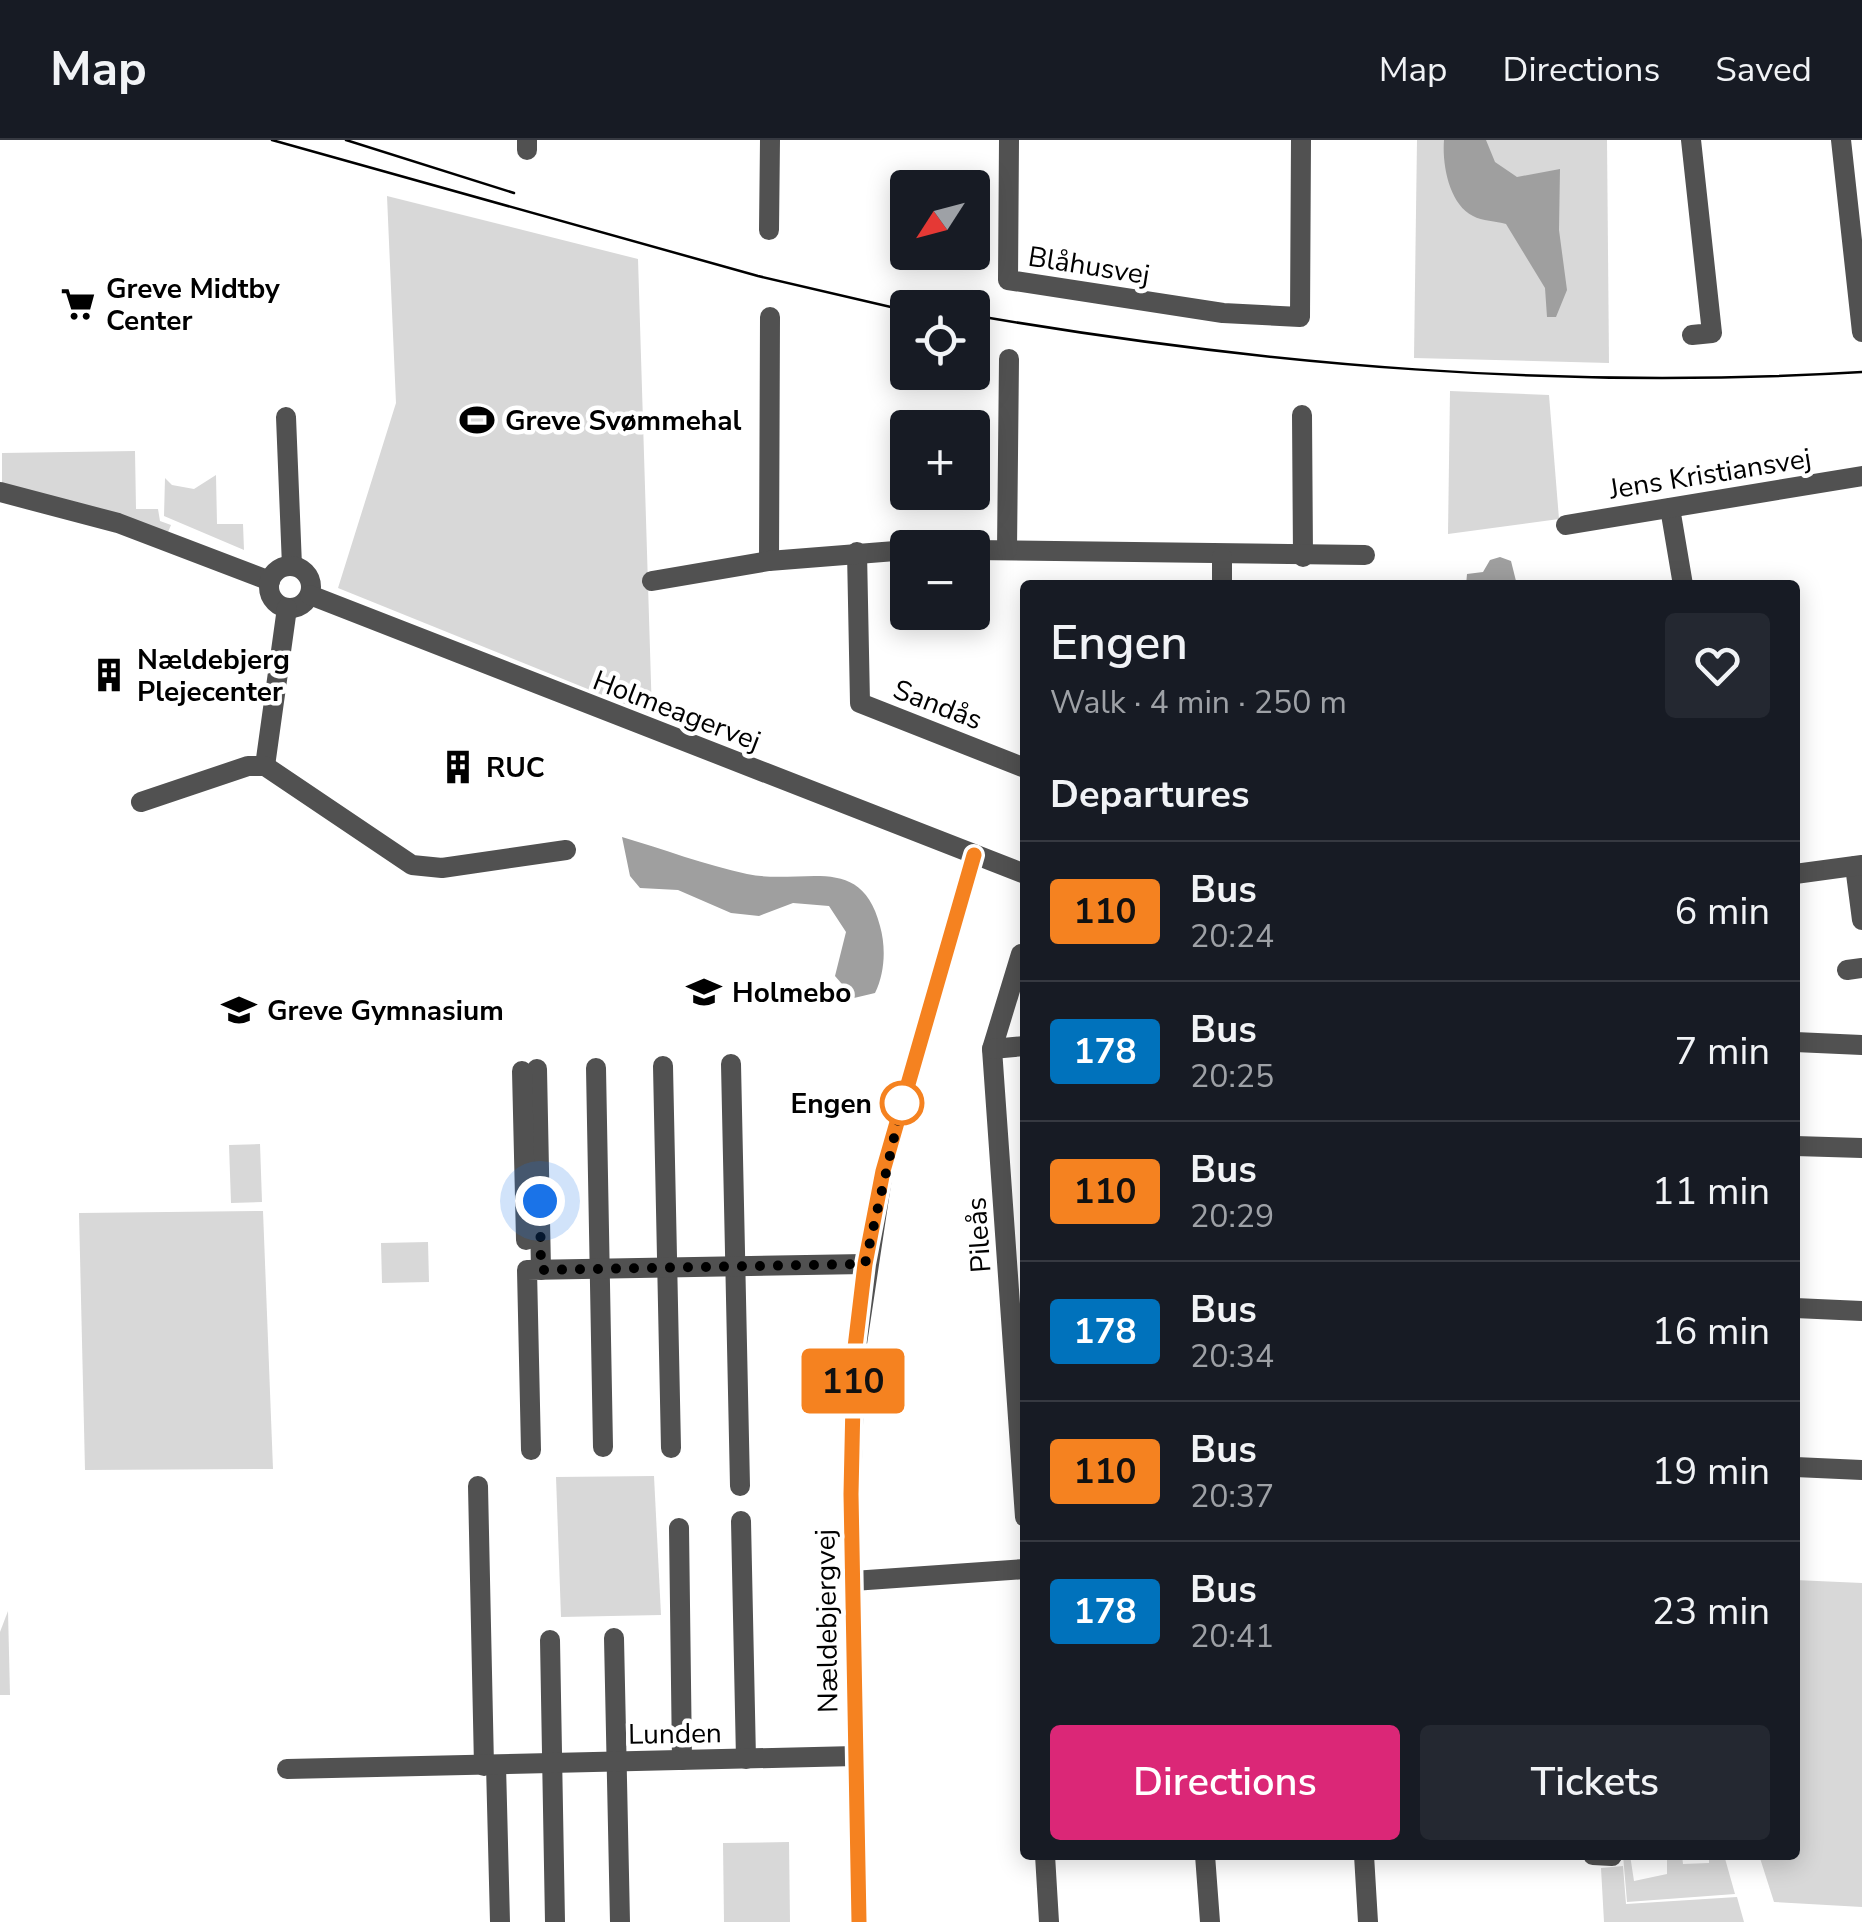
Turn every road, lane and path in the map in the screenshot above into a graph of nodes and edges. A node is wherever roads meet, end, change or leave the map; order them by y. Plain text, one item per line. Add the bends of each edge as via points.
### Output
1 (770, 140) edge
2 (1009, 140) edge
3 (1301, 140) edge
4 (1692, 140) edge
5 (1841, 140) edge
6 (770, 230) dead end
7 (770, 317) dead end
8 (1862, 332) edge
9 (1692, 336) dead end
10 (1009, 360) dead end
11 (1302, 415) dead end
12 (286, 417) dead end
13 (1862, 476) edge
14 (0, 492) edge
15 (1670, 508) junction
16 (1566, 525) dead end
17 (990, 550) edge
18 (1008, 550) junction
19 (890, 551) edge
20 (858, 552) junction
21 (1365, 556) dead end
22 (1222, 557) junction
23 (1303, 557) junction
24 (769, 561) junction
25 (292, 566) junction
26 (1222, 580) edge
27 (1682, 580) edge
28 (652, 581) dead end
29 (270, 582) junction
30 (310, 594) junction
31 (286, 608) junction
32 (265, 766) junction
33 (1020, 766) edge
34 (141, 802) dead end
35 (566, 850) dead end
36 (974, 855) junction
37 (1858, 866) edge
38 (1020, 872) edge
39 (1800, 873) edge
40 (1862, 920) edge
41 (1020, 954) dead end
42 (1800, 1042) edge
43 (1862, 1045) edge
44 (1020, 1046) edge
45 (992, 1049) junction
46 (731, 1064) dead end
47 (663, 1066) dead end
48 (596, 1068) dead end
49 (1800, 1146) edge
50 (1862, 1148) edge
51 (526, 1240) dead end
52 (865, 1264) junction
53 (735, 1266) junction
54 (667, 1268) junction
55 (600, 1269) junction
56 (534, 1270) junction
57 (1800, 1308) edge
58 (1862, 1311) edge
59 (1020, 1446) edge
60 (604, 1447) dead end
61 (671, 1448) dead end
62 (531, 1450) dead end
63 (1800, 1467) edge
64 (1862, 1470) edge
65 (478, 1486) dead end
66 (740, 1486) dead end
67 (742, 1521) dead end
68 (679, 1528) dead end
69 (1020, 1569) edge
70 (853, 1581) junction
71 (614, 1638) dead end
72 (550, 1640) dead end
73 (856, 1756) junction
74 (746, 1759) junction
75 (682, 1760) junction
76 (617, 1762) junction
77 (552, 1764) junction
78 (490, 1766) junction
79 (287, 1769) dead end
80 (1045, 1860) edge
81 (1206, 1860) edge
82 (1364, 1860) edge
83 (500, 1922) edge
84 (555, 1922) edge
85 (620, 1922) edge
86 (859, 1922) edge
87 (1049, 1922) edge
88 (1210, 1922) edge
89 (1368, 1922) edge

1 - 6 street
2 - 3 street, Blåhusvej via 1008,280 1223,313 1300,317
4 - 9 street via 1712,333
5 - 8 street
7 - 24 street
10 - 18 street
11 - 23 street
12 - 25 street
13 - 15 street, Jens Kristiansvej
14 - 29 street via 118,523
15 - 16 street, Jens Kristiansvej
15 - 27 street
17 - 18 street
18 - 22 street
19 - 20 street
20 - 24 street
20 - 33 street, Sandås via 860,703
21 - 23 street
22 - 23 street
22 - 26 street
24 - 28 street
25 - 29 street
25 - 30 street via 306,573
29 - 31 street via 271,595
30 - 31 street via 301,606
30 - 36 street, Holmeagervej
31 - 32 street
32 - 34 street
32 - 35 street via 412,865 442,868
36 - 38 street, Holmeagervej
36 - 52 street, Nældebjergvej via 888,1153
37 - 39 street
37 - 40 street
41 - 45 street, Pileås
42 - 43 street
44 - 45 street
45 - 59 street, Pileås
46 - 53 street
47 - 54 street
48 - 55 street
49 - 50 street
51 - 56 street via 530,1077
52 - 53 street
52 - 70 street, Nældebjergvej via 850,1425
53 - 54 street
53 - 66 street
54 - 55 street
54 - 61 street
55 - 56 street
55 - 60 street
56 - 62 street
57 - 58 street
63 - 64 street
65 - 78 street
67 - 74 street
68 - 75 street
69 - 70 street
70 - 73 street, Nældebjergvej
71 - 76 street
72 - 77 street
73 - 74 street, Lunden
73 - 86 street, Nældebjergvej
74 - 75 street, Lunden
75 - 76 street, Lunden
76 - 77 street, Lunden
76 - 85 street
77 - 78 street, Lunden
77 - 84 street
78 - 79 street, Lunden
78 - 83 street
80 - 87 street
81 - 88 street
82 - 89 street

